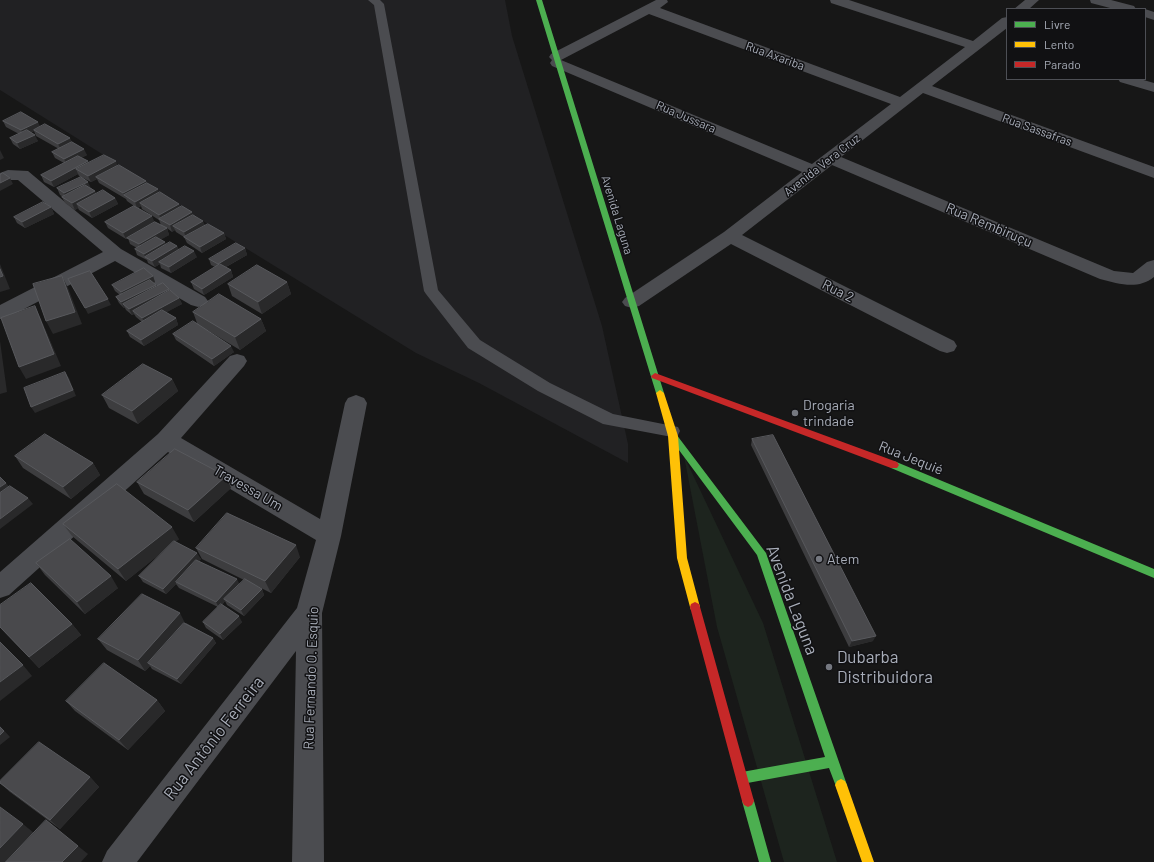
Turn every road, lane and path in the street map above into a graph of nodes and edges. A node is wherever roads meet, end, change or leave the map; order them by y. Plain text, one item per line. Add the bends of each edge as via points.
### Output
1 (373, 0) edge
2 (539, 0) edge
3 (667, 0) edge
4 (836, 0) edge
5 (1033, 0) edge
6 (1096, 0) edge
7 (1023, 8) edge
8 (1124, 8) edge
9 (650, 9) junction
10 (1006, 22) edge
11 (987, 41) junction
12 (556, 60) junction
13 (1128, 80) edge
14 (920, 87) junction
15 (1154, 88) edge
16 (901, 102) junction
17 (831, 158) junction
18 (814, 171) junction
19 (1154, 173) edge
20 (0, 179) edge
21 (730, 236) junction
22 (115, 253) junction
23 (1151, 270) edge
24 (198, 301) dead end
25 (632, 302) junction
26 (0, 313) edge
27 (947, 346) dead end
28 (237, 361) dead end
29 (655, 376) junction
30 (356, 403) dead end
31 (672, 433) junction
32 (166, 440) junction
33 (329, 536) junction
34 (1154, 574) edge
35 (0, 587) edge
36 (310, 613) junction
37 (833, 761) junction
38 (742, 778) junction
39 (118, 862) edge
40 (308, 862) edge
41 (765, 862) edge
42 (868, 862) edge

1 - 31 lane via 379,4 431,291 474,344 544,387 609,420
2 - 12 main road, Avenida Laguna
3 - 9 street
4 - 11 street
5 - 7 street
6 - 8 street
9 - 12 street
9 - 16 street, Rua Axariba
10 - 11 street, Avenida Vera Cruz
11 - 14 street, Avenida Vera Cruz
12 - 18 street, Rua Jussara
12 - 25 main road, Avenida Laguna
13 - 15 street
14 - 16 street, Avenida Vera Cruz
14 - 19 street, Rua Sassafras
16 - 17 street, Avenida Vera Cruz
17 - 18 street, Avenida Vera Cruz
17 - 23 street, Rua Rembiruçu via 1107,275 1124,280 1136,280
18 - 21 street, Avenida Vera Cruz
20 - 22 street via 8,175 22,175
21 - 25 street, Avenida Vera Cruz
21 - 27 street, Rua 2
22 - 24 street
22 - 26 street
25 - 29 main road, Avenida Laguna
28 - 32 street
29 - 31 main road, Avenida Laguna
29 - 34 main road, Rua Jequié via 903,468
30 - 33 street, Rua Fernando O. Esquio
31 - 37 main road, Avenida Laguna via 761,553
31 - 38 main road, Avenida Laguna via 682,558
32 - 33 street, Travessa Um
32 - 35 street
33 - 36 street, Rua Fernando O. Esquio
36 - 39 street, Rua Antônio Ferreira
36 - 40 street, Rua Fernando O. Esquio
37 - 38 main road
37 - 42 main road, Avenida Laguna
38 - 41 main road, Avenida Laguna

